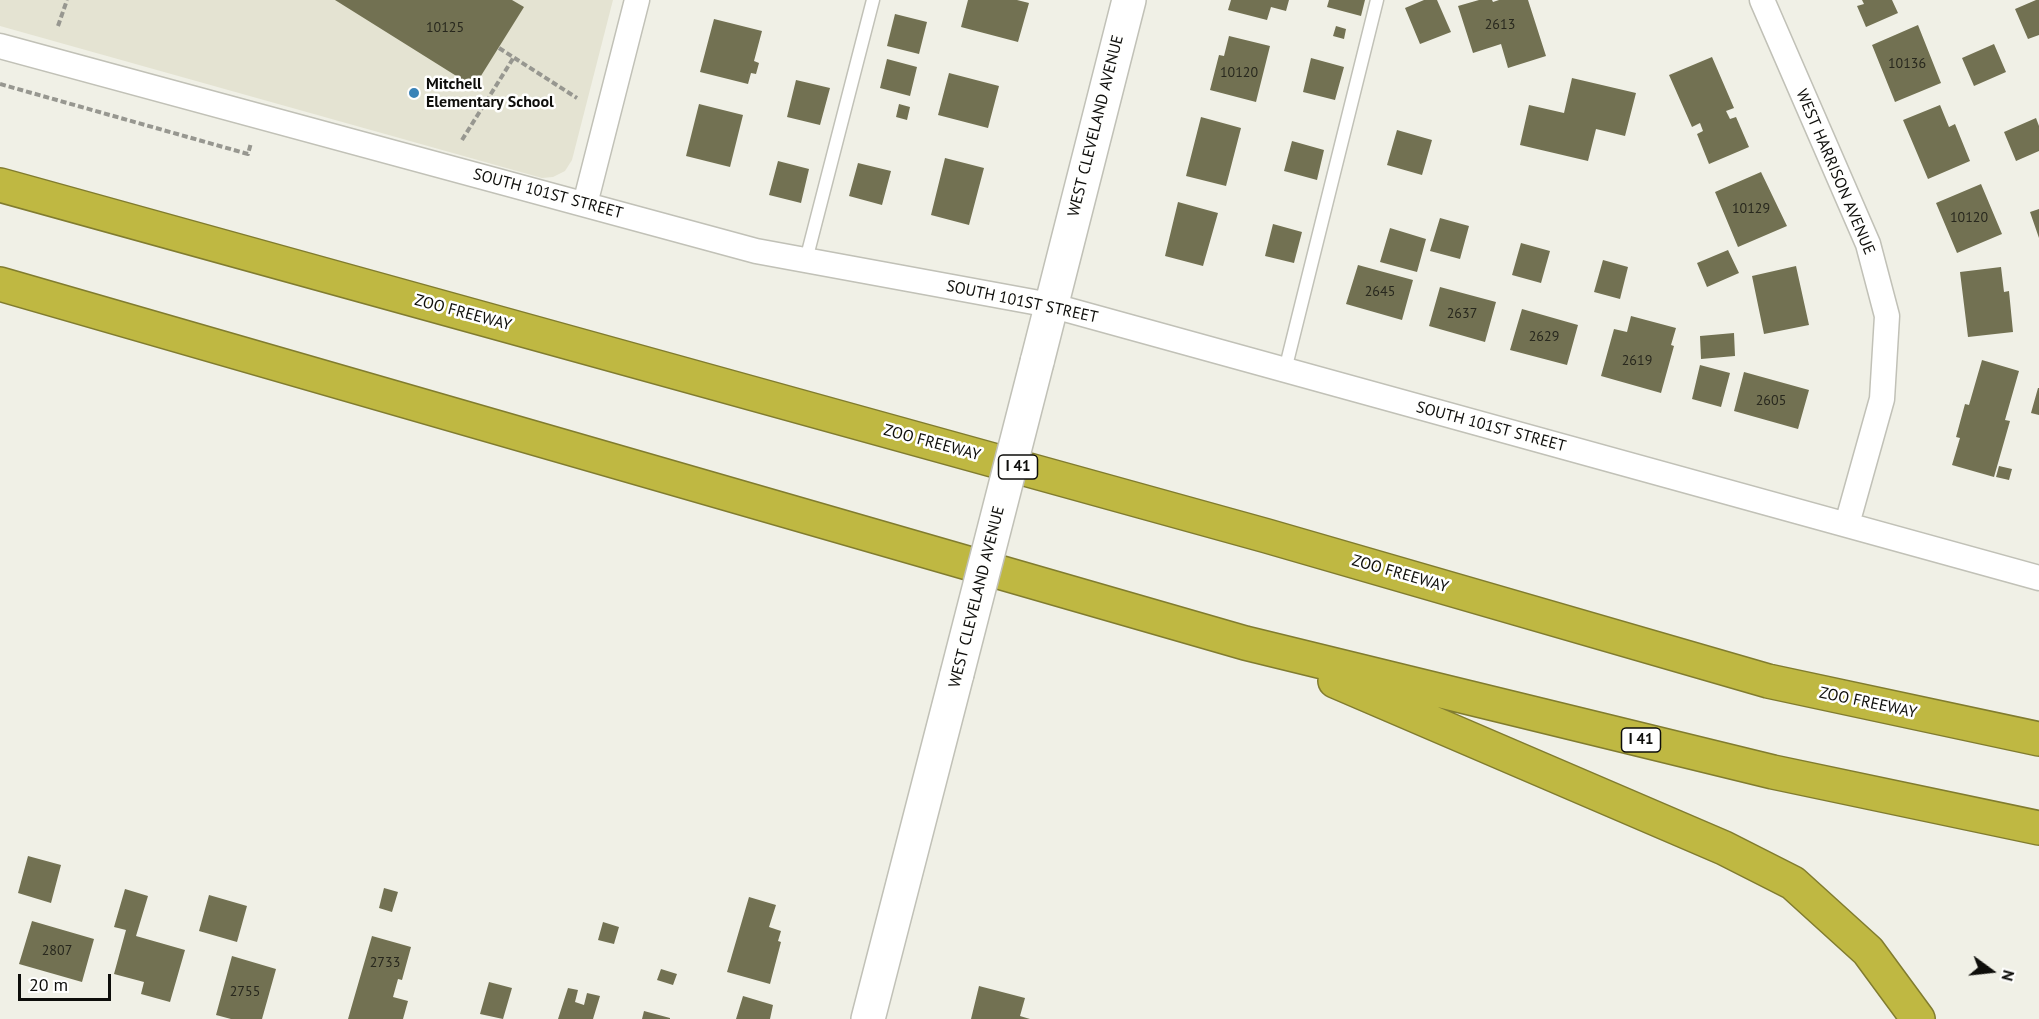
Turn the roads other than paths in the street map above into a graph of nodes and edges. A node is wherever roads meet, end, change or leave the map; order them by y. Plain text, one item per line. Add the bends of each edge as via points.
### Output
1 (637, 0) edge
2 (873, 0) edge
3 (1129, 0) edge
4 (1377, 0) edge
5 (1762, 0) edge
6 (0, 46) edge
7 (0, 185) edge
8 (585, 204) junction
9 (806, 260) junction
10 (0, 284) edge
11 (1050, 305) junction
12 (1286, 370) junction
13 (1847, 524) junction
14 (2039, 578) edge
15 (1245, 642) junction
16 (2039, 739) edge
17 (2039, 828) edge
18 (868, 1019) edge
19 (1918, 1019) edge

1 - 8 street
2 - 9 lane
3 - 11 street, WEST CLEVELAND AVENUE
4 - 12 lane
5 - 13 street, WEST HARRISON AVENUE via 1868,244 1887,316 1882,399
6 - 8 street, SOUTH 101ST STREET
7 - 16 highway, ZOO FREEWAY / I 41 via 1256,532 1768,681
8 - 9 street, SOUTH 101ST STREET via 756,251
9 - 11 street, SOUTH 101ST STREET
10 - 15 highway, I 41
11 - 12 street, SOUTH 101ST STREET
11 - 18 street, WEST CLEVELAND AVENUE, bridge
12 - 13 street, SOUTH 101ST STREET
13 - 14 street, SOUTH 101ST STREET
15 - 17 highway, I 41 via 1773,772
15 - 19 highway via 1724,848 1793,882 1868,951

